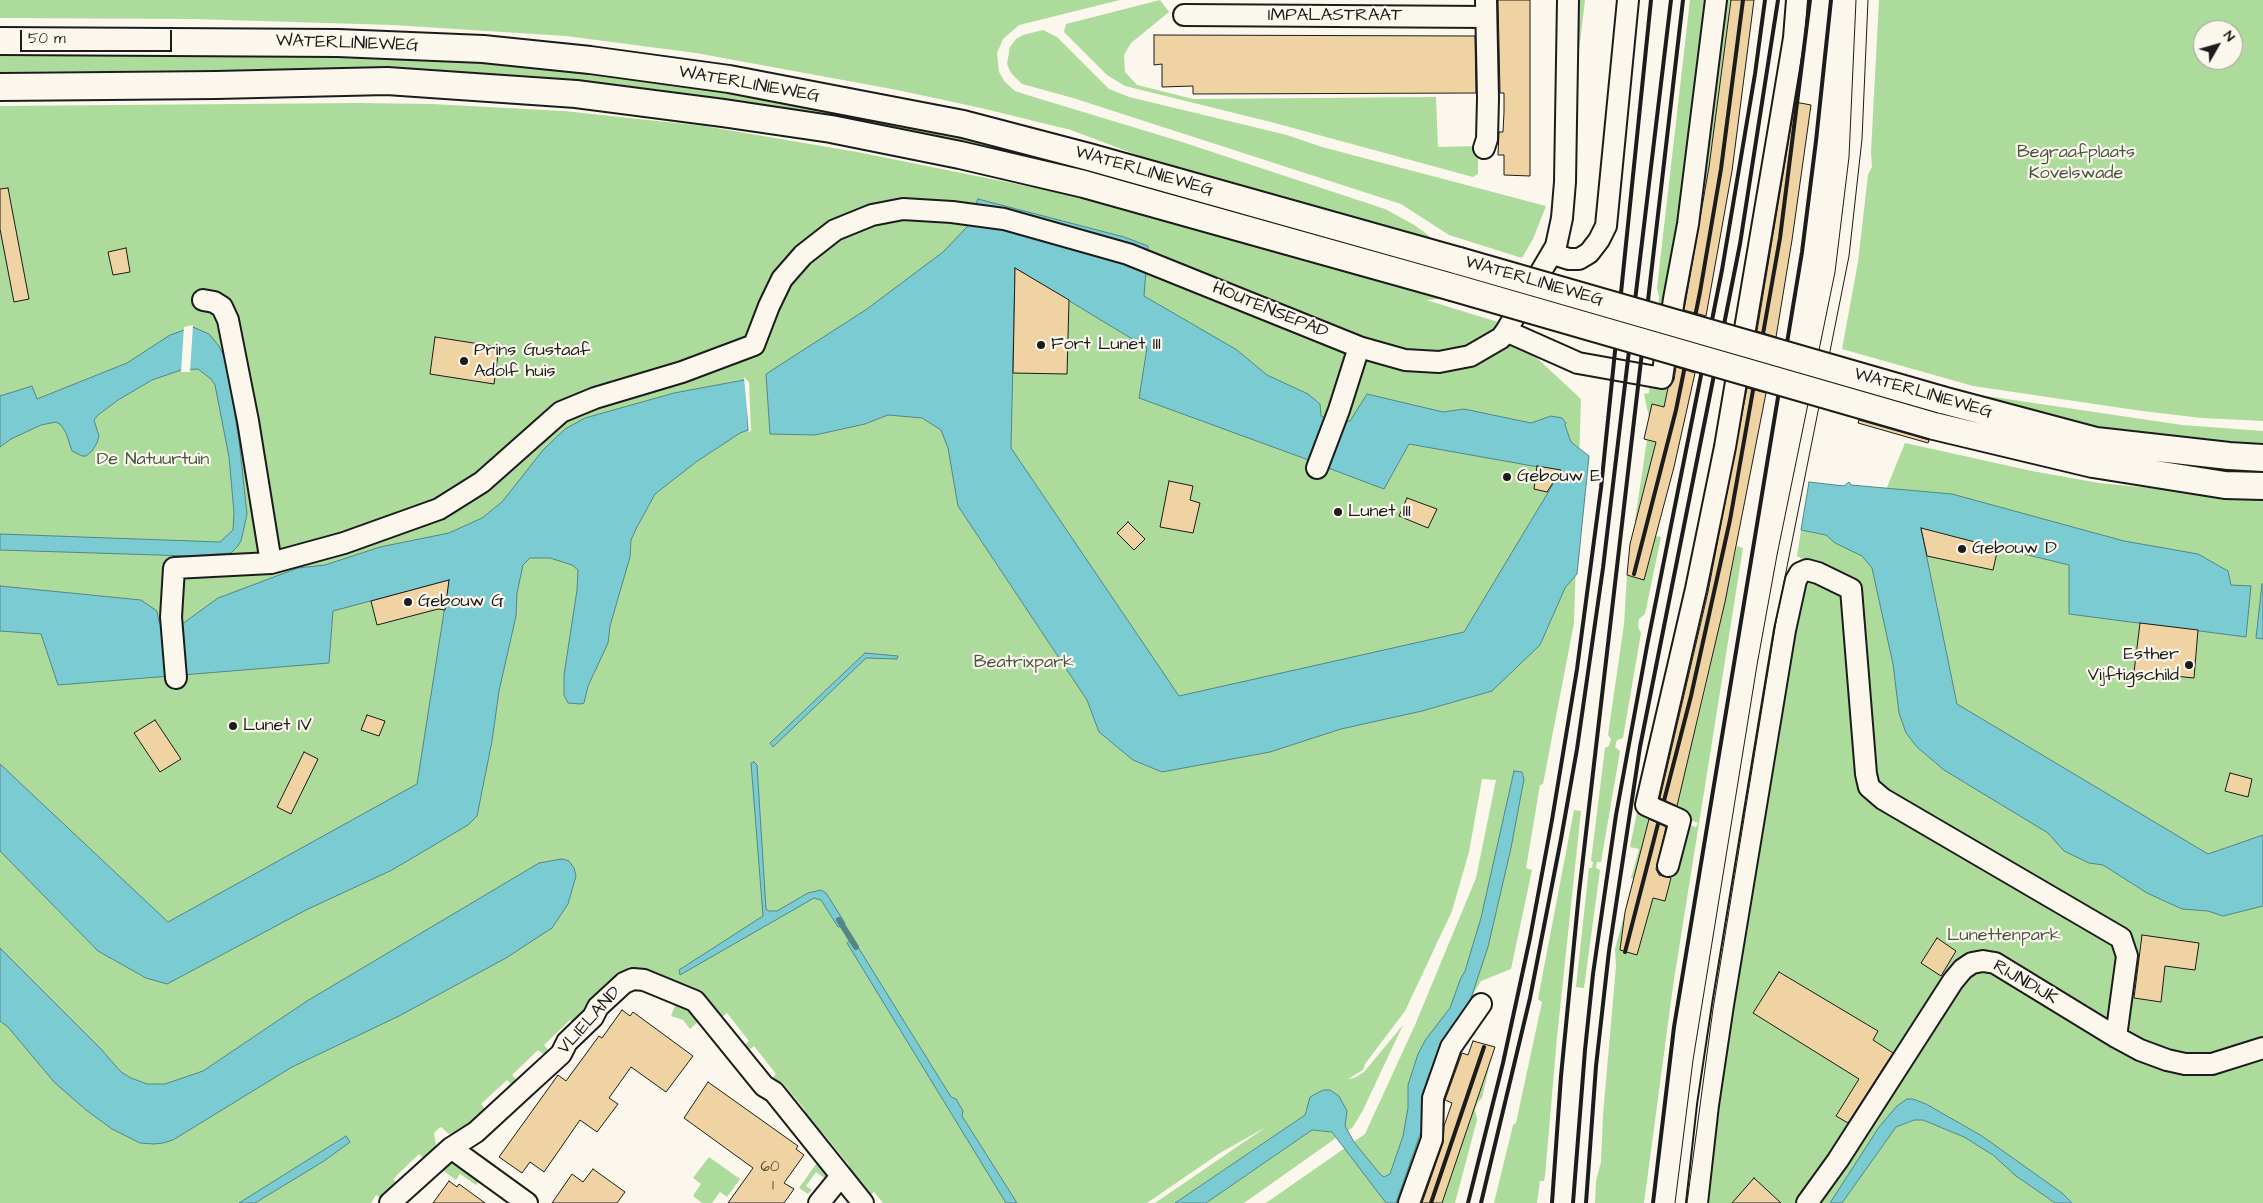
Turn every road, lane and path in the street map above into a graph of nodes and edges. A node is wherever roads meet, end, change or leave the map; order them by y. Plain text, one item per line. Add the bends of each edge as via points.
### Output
1 (1568, 0) edge
2 (1628, 0) edge
3 (1716, 0) edge
4 (1797, 0) edge
5 (1486, 8) edge
6 (1184, 15) dead end
7 (0, 41) edge
8 (0, 87) edge
9 (1484, 148) dead end
10 (1552, 254) junction
11 (203, 300) dead end
12 (1506, 331) junction
13 (1359, 346) junction
14 (2263, 458) edge
15 (1317, 468) dead end
16 (2263, 486) edge
17 (271, 563) junction
18 (176, 678) dead end
19 (1668, 866) dead end
20 (1481, 1004) dead end
21 (2116, 1037) junction
22 (2263, 1048) edge
23 (451, 1148) junction
24 (841, 1176) junction
25 (390, 1203) edge
26 (527, 1203) edge
27 (819, 1203) edge
28 (863, 1203) edge
29 (1409, 1203) edge
30 (1697, 1203) edge
31 (1807, 1203) edge

1 - 10 street, HOUTENSEPAD via 1563,206
2 - 10 street via 1606,226 1589,253 1579,259
3 - 12 street via 1688,224 1662,378 1578,363
4 - 19 street via 1780,128 1725,447 1646,805 1680,820
5 - 6 street, IMPALASTRAAT
5 - 9 street, IMPALASTRAAT via 1488,98
7 - 14 main road, WATERLINIEWEG, bridge via 338,43 483,49 729,80 963,124 1089,157 2096,441
8 - 16 main road, WATERLINIEWEG, bridge via 387,81 576,94 723,112 850,133 1084,184 1934,426 2093,464 2225,485
10 - 12 street, HOUTENSEPAD
11 - 17 street via 222,307 228,320
12 - 13 street, HOUTENSEPAD via 1501,338 1470,356 1439,362 1404,360
13 - 15 street
13 - 17 street, HOUTENSEPAD via 1128,254 1004,219 903,209 872,215 823,238 803,255 782,279 754,345 561,412 482,482 439,509 344,543
17 - 18 street via 174,568 171,618
20 - 29 street via 1451,1047 1433,1098 1432,1139
21 - 22 street, RIJNDIJK via 2140,1050 2185,1064 2212,1064
21 - 30 street via 2127,956 2121,938 1883,799 1869,787 1851,589 1807,570 1796,580 1785,630 1723,1005
21 - 31 street, RIJNDIJK via 1995,963 1983,961 1972,964 1953,981
23 - 24 street, VLIELAND via 476,1132 561,1054 567,1042 593,1017 598,1007 633,979 644,980 695,1001
23 - 25 street, VLIELAND
23 - 26 street
24 - 27 street
24 - 28 street, VLIELAND

